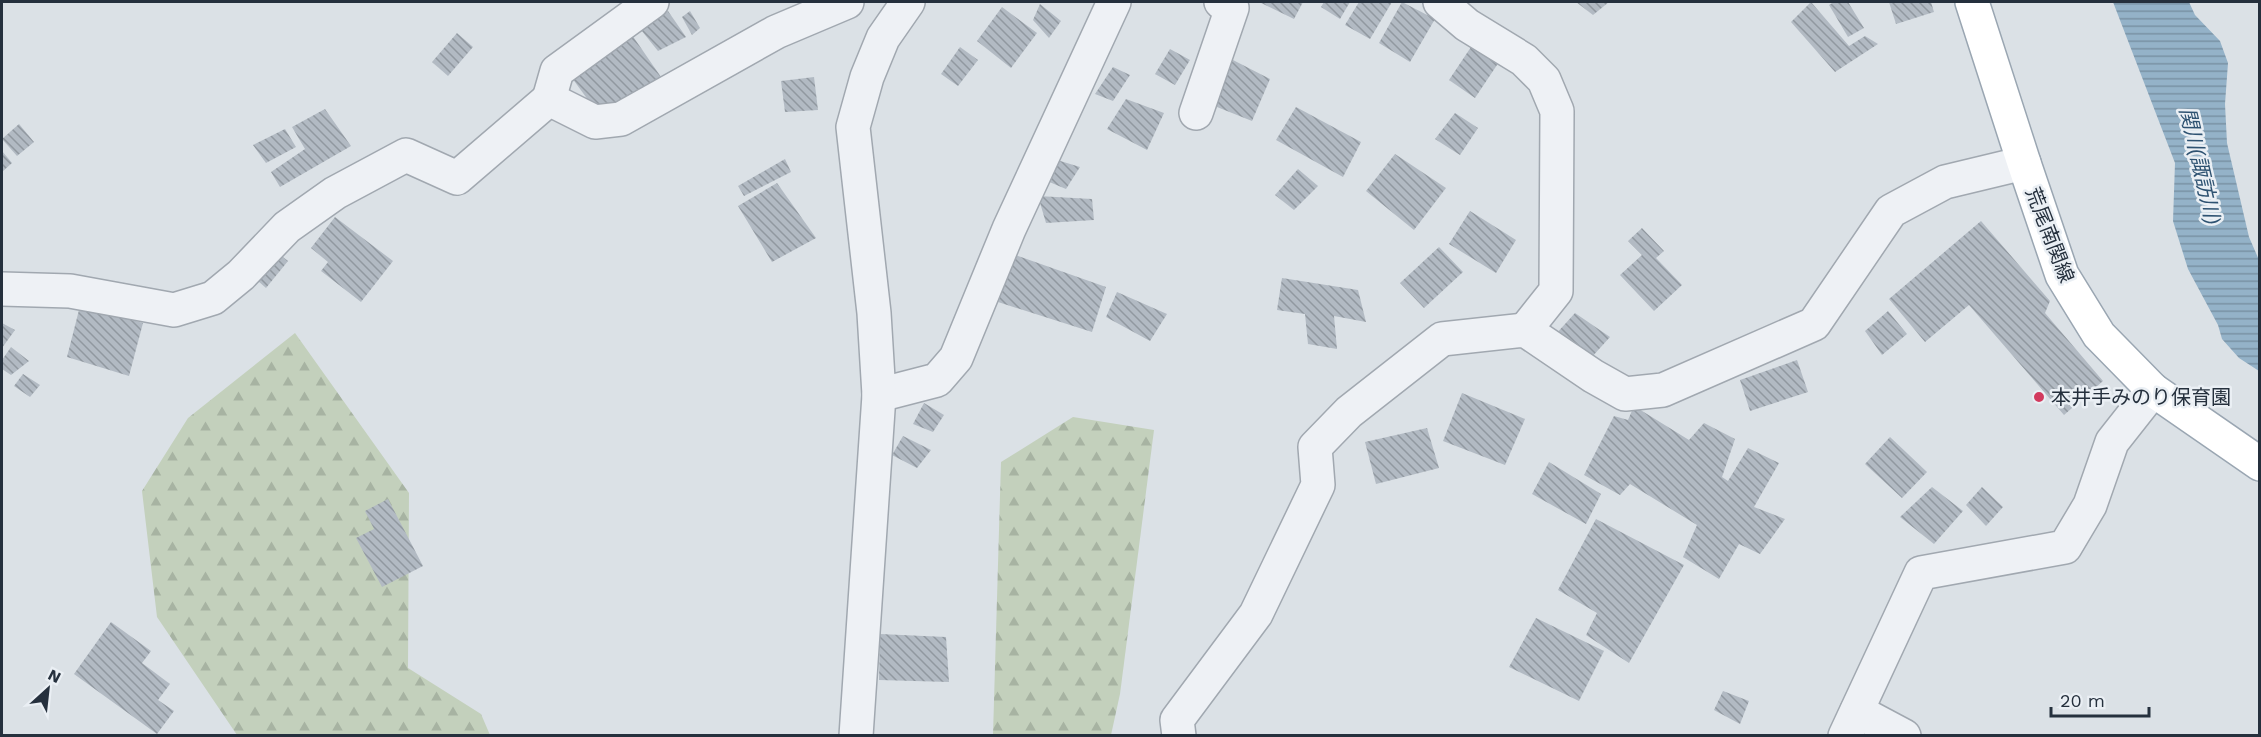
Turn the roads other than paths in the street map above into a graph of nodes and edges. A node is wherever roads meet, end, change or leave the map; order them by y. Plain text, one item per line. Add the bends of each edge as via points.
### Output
1 (652, 2) edge
2 (847, 2) edge
3 (908, 2) edge
4 (1114, 2) edge
5 (1221, 2) edge
6 (1440, 2) edge
7 (1972, 2) edge
8 (549, 99) junction
9 (1196, 113) dead end
10 (2024, 163) junction
11 (2, 290) edge
12 (1525, 330) junction
13 (2153, 390) junction
14 (879, 395) junction
15 (2259, 464) edge
16 (1851, 723) edge
17 (856, 735) edge
18 (1179, 735) edge
19 (1904, 735) edge

1 - 8 street via 557,71
2 - 8 street via 776,32 621,119 595,122
3 - 14 street via 884,38 867,77 853,127
4 - 14 street via 1009,229 956,358 937,380
5 - 9 street via 1232,8
6 - 12 street via 1467,25 1524,60 1544,80 1557,111 1556,291
7 - 10 main road, 荒尾南関線
8 - 11 street via 457,178 406,155 335,194 288,227 213,298 174,310 70,291
10 - 12 street via 1945,182 1891,211 1814,324 1663,390 1625,394
10 - 13 main road, 荒尾南関線 via 2062,275 2099,335
12 - 18 street via 1442,339 1349,412 1315,447 1318,485 1256,614 1177,720
13 - 15 main road, 荒尾南関線
13 - 16 street via 2112,442 2090,505 2065,547 1921,573
14 - 17 street
16 - 19 street

